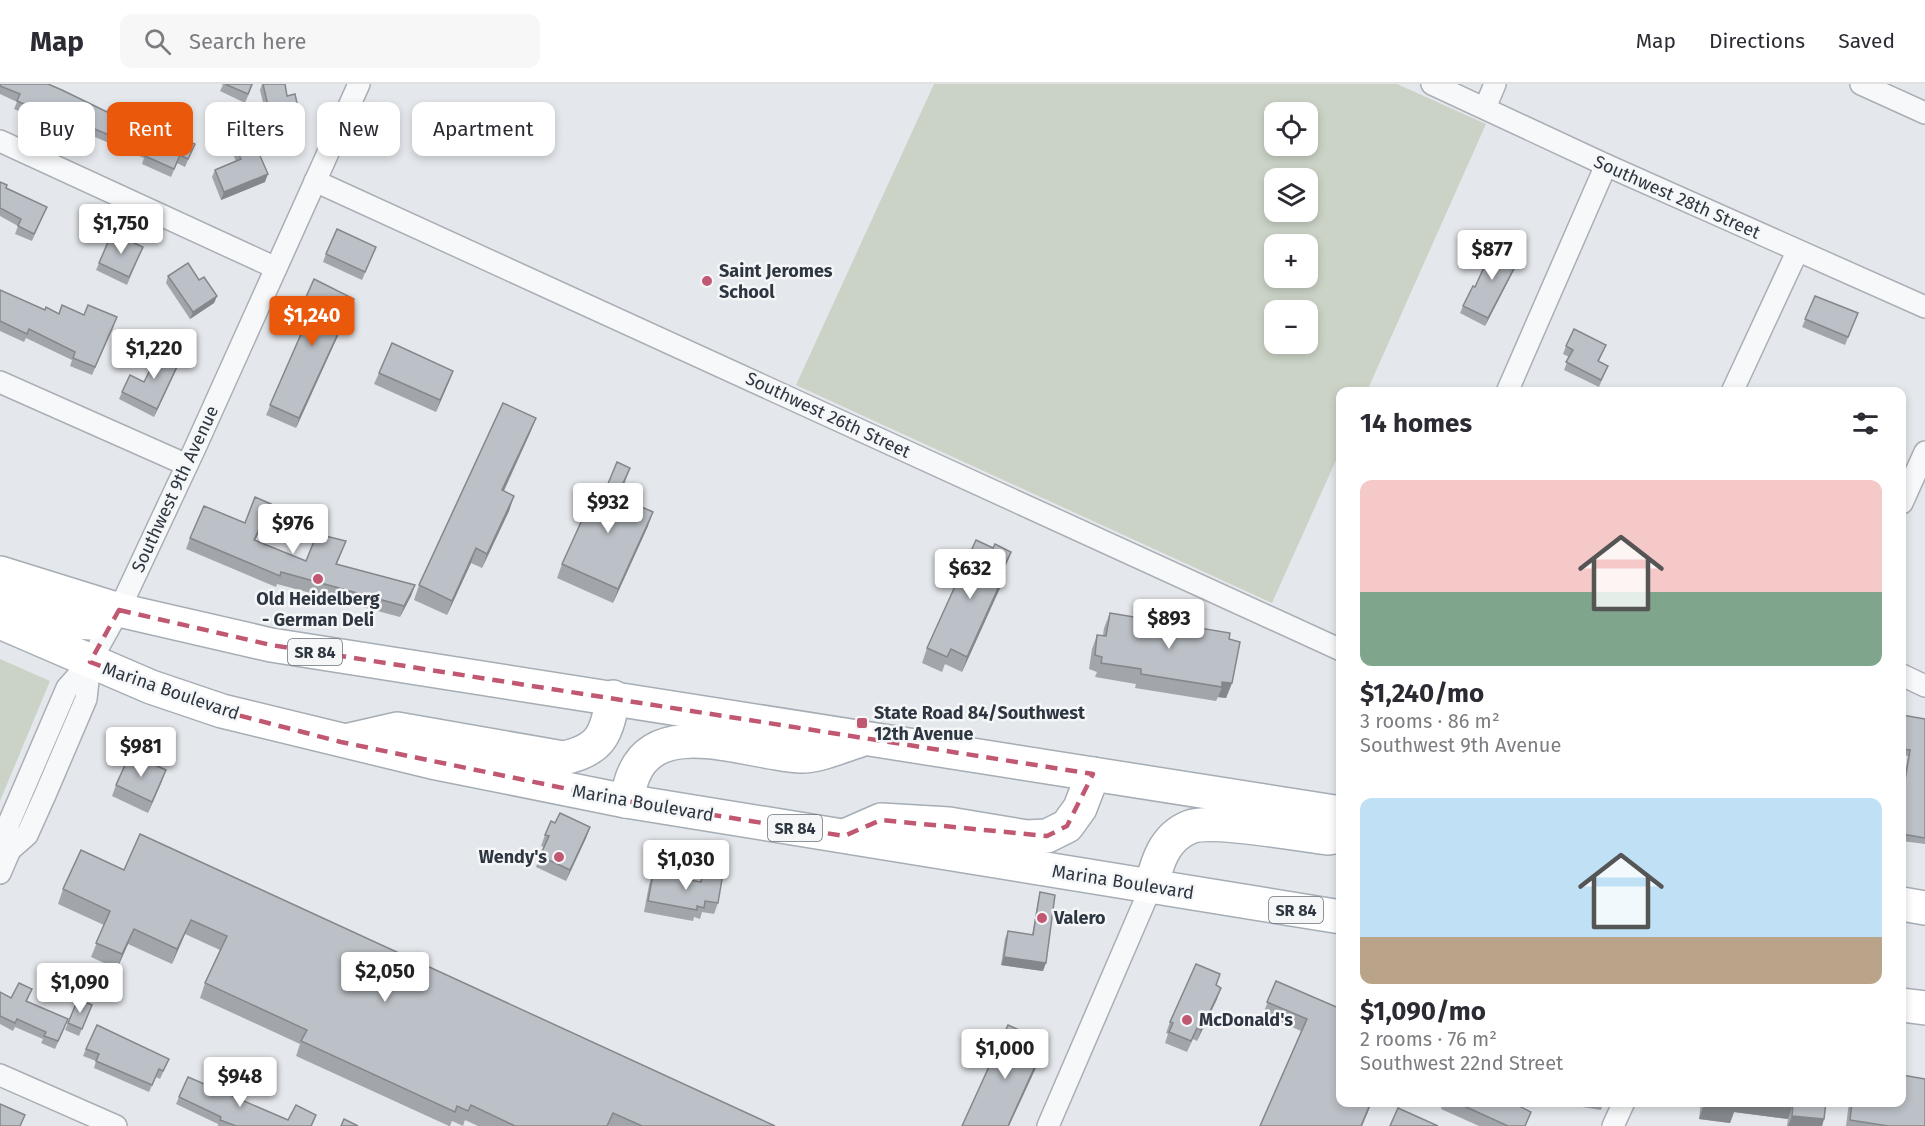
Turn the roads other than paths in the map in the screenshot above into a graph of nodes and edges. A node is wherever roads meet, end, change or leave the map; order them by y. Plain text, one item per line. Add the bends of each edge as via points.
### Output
1 (359, 84) edge
2 (1432, 84) edge
3 (1495, 84) edge
4 (1861, 84) edge
5 (1485, 108) junction
6 (1925, 112) edge
7 (0, 141) edge
8 (1606, 165) junction
9 (315, 181) junction
10 (1797, 252) junction
11 (276, 268) junction
12 (1925, 307) edge
13 (0, 382) edge
14 (1508, 387) edge
15 (1734, 387) edge
16 (1925, 453) edge
17 (188, 465) junction
18 (1906, 494) edge
19 (0, 573) edge
20 (0, 598) edge
21 (119, 610) junction
22 (0, 622) edge
23 (1336, 648) edge
24 (90, 662) junction
25 (1906, 677) edge
26 (1925, 686) edge
27 (613, 697) junction
28 (868, 738) junction
29 (341, 742) junction
30 (1094, 774) junction
31 (626, 801) junction
32 (1336, 812) edge
33 (844, 836) junction
34 (1336, 837) edge
35 (0, 873) edge
36 (1151, 887) junction
37 (1906, 905) edge
38 (1925, 908) edge
39 (1336, 916) edge
40 (1906, 1006) edge
41 (1925, 1008) edge
42 (0, 1075) edge
43 (1622, 1107) edge
44 (116, 1126) edge
45 (1048, 1126) edge
46 (1613, 1126) edge

1 - 9 street, Southwest 9th Avenue
2 - 5 street, Southwest 28th Street
3 - 5 street
4 - 6 street
5 - 8 street, Southwest 28th Street
7 - 11 street
8 - 10 street, Southwest 28th Street
8 - 14 street
9 - 11 street, Southwest 9th Avenue
9 - 23 street, Southwest 26th Street
10 - 12 street, Southwest 28th Street
10 - 15 street
11 - 17 street, Southwest 9th Avenue
13 - 17 street
16 - 18 street
17 - 21 street, Southwest 9th Avenue
19 - 21 main road, SR 84
20 - 21 main road via 77,622 91,623
21 - 24 street, Southwest 9th Avenue
21 - 27 main road, SR 84 via 271,645
22 - 24 main road, Marina Boulevard / SR 84
24 - 29 main road, Marina Boulevard / SR 84 via 222,711
24 - 35 street, Southwest 9th Avenue via 86,699 27,835 10,849
25 - 26 street
27 - 28 main road, SR 84
27 - 29 main road via 602,738 582,752 563,758 397,729
28 - 30 main road, SR 84
28 - 31 main road via 802,756 691,739 662,746 644,759 634,773
29 - 31 main road, Marina Boulevard / SR 84
30 - 32 main road, SR 84
30 - 33 main road via 1086,796 1067,826 1047,836 881,820
31 - 33 main road, Marina Boulevard / SR 84
33 - 36 main road, Marina Boulevard / SR 84
34 - 36 main road via 1222,825 1190,827 1172,839 1158,859
36 - 39 main road, Marina Boulevard / SR 84
36 - 45 street
37 - 38 main road
40 - 41 main road
42 - 44 street
43 - 46 street

